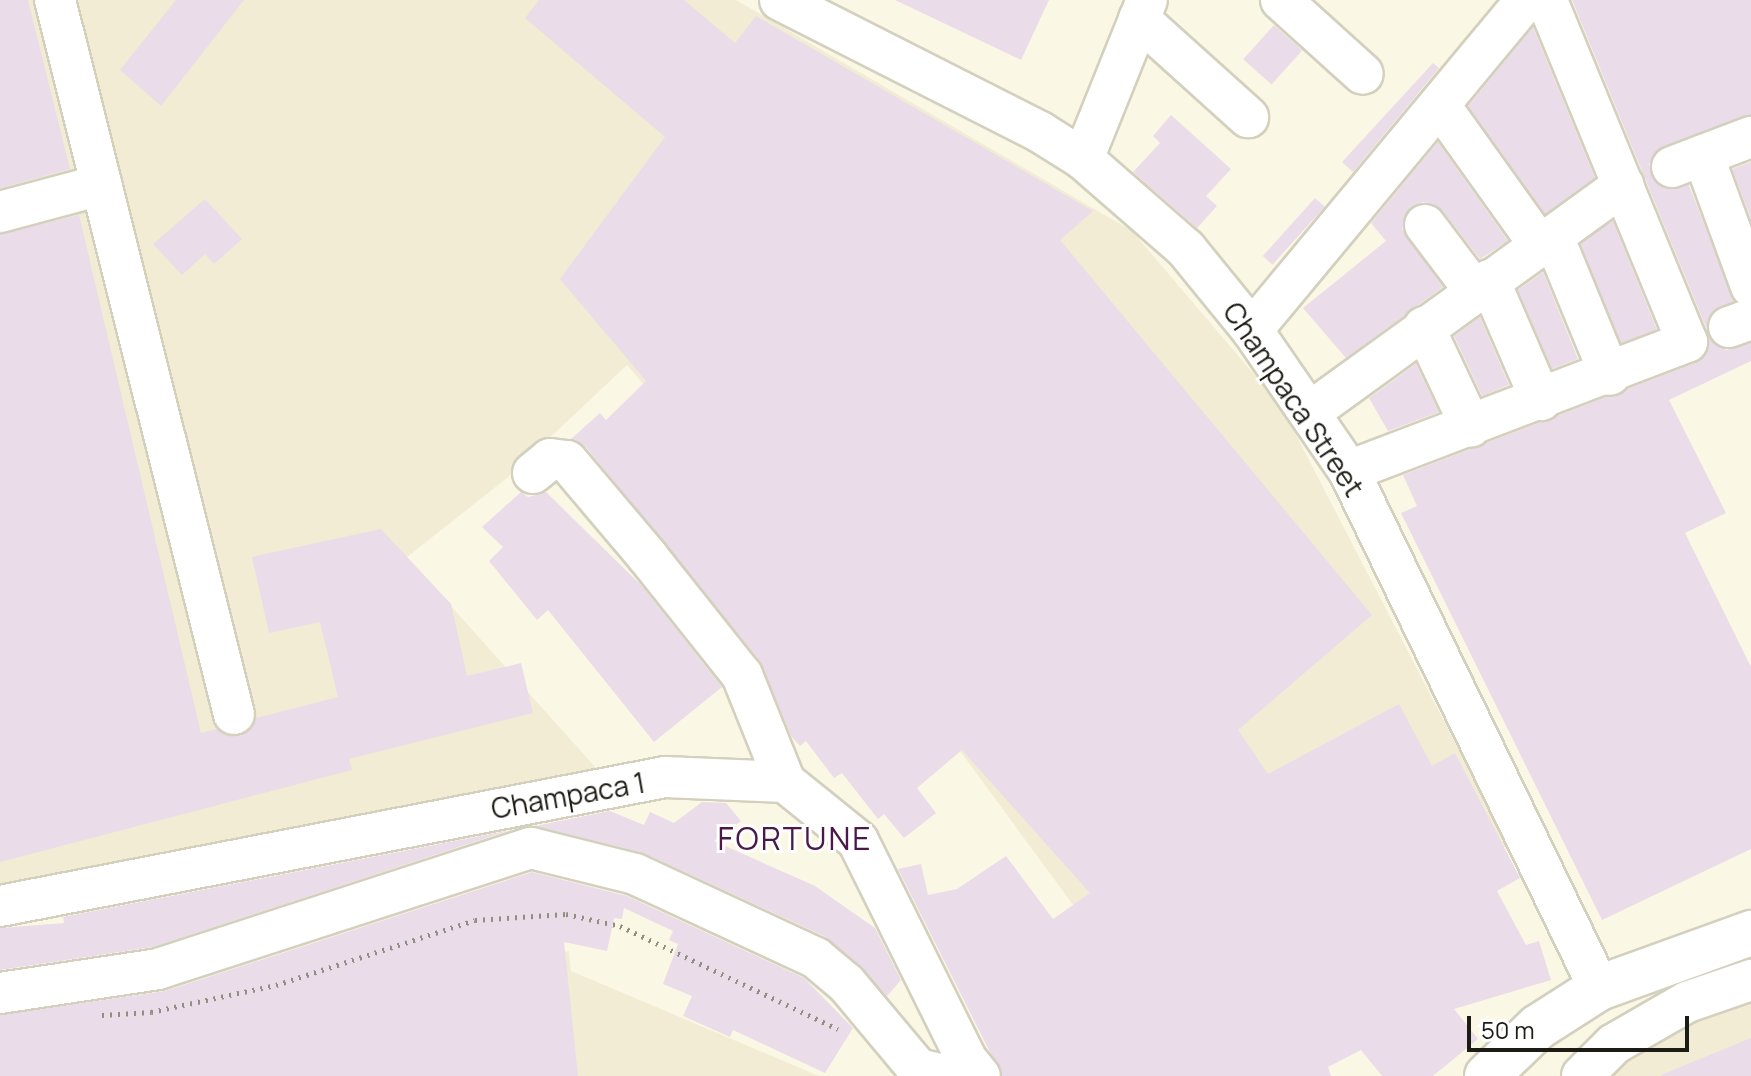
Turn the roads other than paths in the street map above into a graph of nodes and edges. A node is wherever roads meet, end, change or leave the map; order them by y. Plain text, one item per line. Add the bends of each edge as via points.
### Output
1 (55, 0) edge
2 (780, 0) edge
3 (1281, 0) edge
4 (1526, 0) edge
5 (1547, 0) edge
6 (1143, 9) edge
7 (1363, 74) dead end
8 (1441, 107) junction
9 (1248, 117) dead end
10 (1751, 137) edge
11 (1083, 159) junction
12 (101, 185) junction
13 (1624, 185) junction
14 (0, 212) edge
15 (1425, 225) dead end
16 (1546, 241) junction
17 (1482, 285) junction
18 (1751, 286) edge
19 (1424, 327) junction
20 (1252, 330) junction
21 (1610, 375) junction
22 (1541, 400) junction
23 (1310, 412) junction
24 (1471, 427) junction
25 (1349, 471) junction
26 (533, 473) dead end
27 (234, 714) dead end
28 (785, 782) junction
29 (0, 906) edge
30 (1751, 933) edge
31 (1751, 980) edge
32 (1599, 988) junction
33 (0, 993) edge
34 (948, 1076) edge
35 (980, 1076) edge
36 (1487, 1076) edge
37 (1582, 1076) edge

1 - 12 street
2 - 11 street, Champaca Street
3 - 7 street
4 - 8 street
5 - 13 street
6 - 9 street
6 - 11 street
8 - 16 street
8 - 20 street
10 - 18 street via 1688,161
11 - 20 street, Champaca Street via 1186,249
12 - 14 street
12 - 27 street
13 - 16 street
13 - 21 street via 1687,342
15 - 17 street
16 - 17 street
16 - 21 street
17 - 19 street
17 - 22 street
19 - 23 street
19 - 24 street
20 - 23 street, Champaca Street
21 - 22 street
22 - 24 street
23 - 25 street, Champaca Street
24 - 25 street
25 - 32 street, Champaca Street
26 - 28 street via 550,459 567,461 611,512 742,675
28 - 29 street, Champaca 1 via 650,780
28 - 35 street via 858,841 966,1059
30 - 32 main road
31 - 37 street via 1687,1002 1614,1044
32 - 36 main road via 1538,1027
33 - 34 street via 158,969 531,848 635,874 816,958 846,983 918,1069

